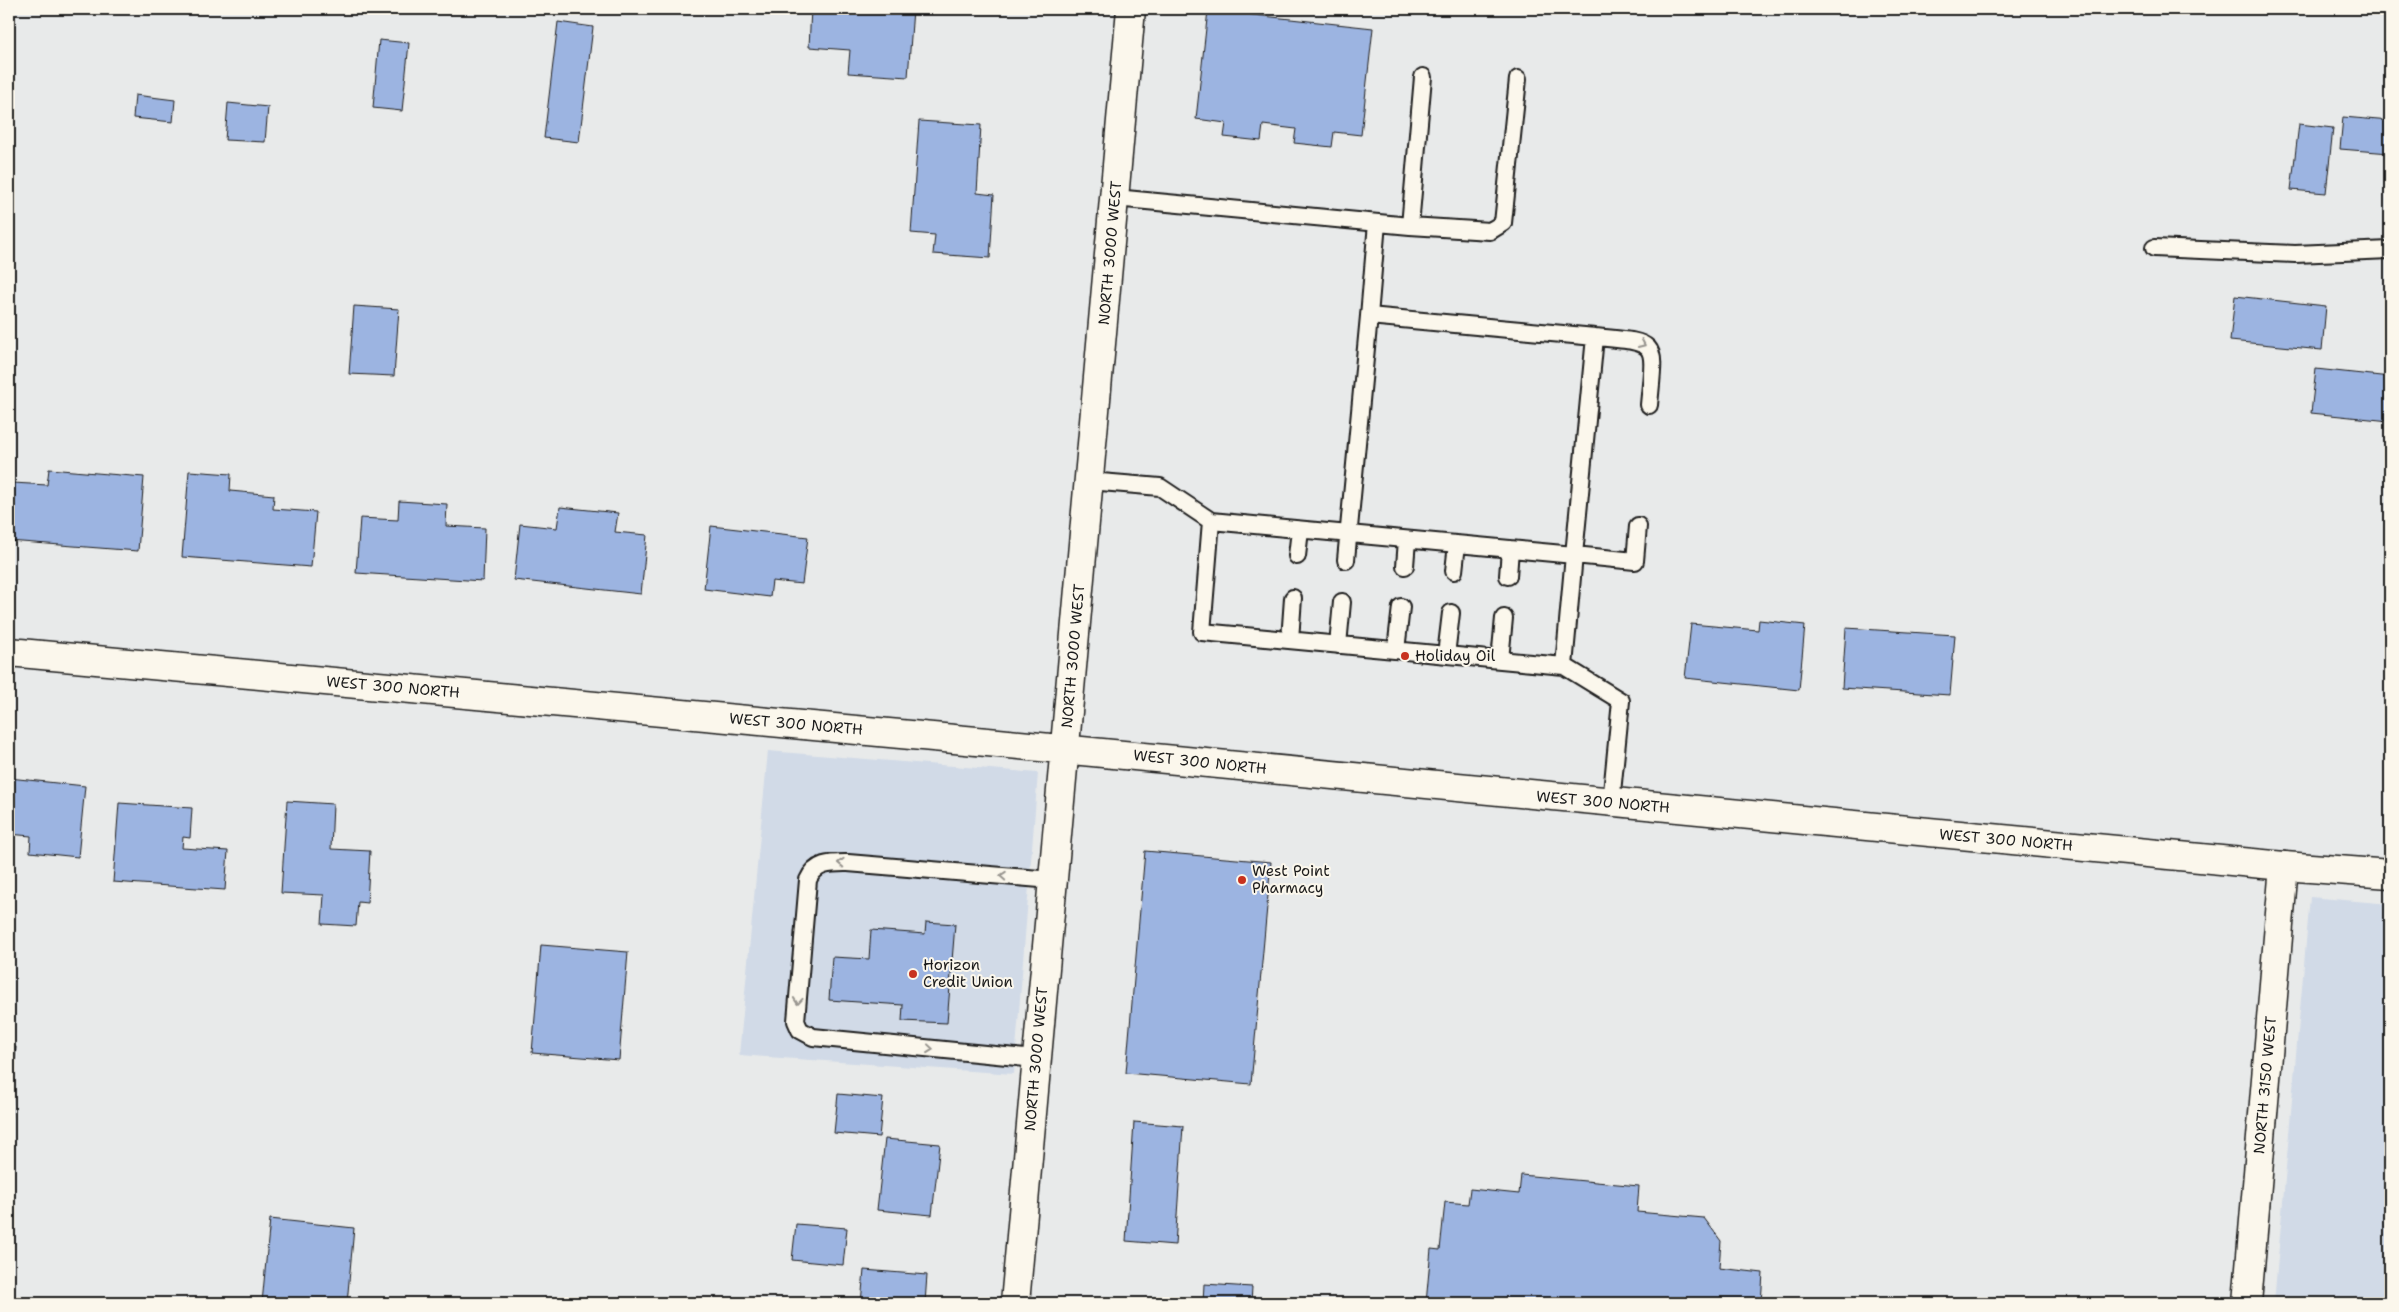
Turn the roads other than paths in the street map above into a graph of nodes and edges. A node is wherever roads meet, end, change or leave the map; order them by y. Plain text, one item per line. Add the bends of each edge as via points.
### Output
1 (1131, 9) edge
2 (1424, 77) dead end
3 (1518, 79) dead end
4 (1115, 198) junction
5 (1377, 223) junction
6 (1410, 226) junction
7 (2154, 248) dead end
8 (2390, 250) edge
9 (1369, 316) junction
10 (1595, 337) junction
11 (1649, 405) dead end
12 (1089, 481) junction
13 (1211, 521) junction
14 (1638, 526) dead end
15 (1300, 530) junction
16 (1349, 534) junction
17 (1408, 540) junction
18 (1457, 544) junction
19 (1510, 549) junction
20 (1574, 555) junction
21 (1297, 556) dead end
22 (1346, 560) dead end
23 (1405, 566) dead end
24 (1454, 571) dead end
25 (1508, 576) dead end
26 (1293, 598) dead end
27 (1342, 602) dead end
28 (1401, 608) dead end
29 (1451, 613) dead end
30 (1504, 618) dead end
31 (1290, 640) junction
32 (1338, 645) junction
33 (1396, 650) junction
34 (9, 652) edge
35 (1446, 655) junction
36 (1500, 660) junction
37 (1564, 666) junction
38 (1065, 749) junction
39 (1611, 803) junction
40 (2284, 866) junction
41 (2390, 874) edge
42 (1052, 880) junction
43 (1036, 1059) junction
44 (1015, 1303) edge
45 (2247, 1303) edge

1 - 4 main road, NORTH 3000 WEST
2 - 6 lane
3 - 6 lane via 1503,223 1490,231
4 - 5 lane
4 - 12 main road, NORTH 3000 WEST
5 - 6 lane
5 - 9 lane
7 - 8 lane via 2295,254
9 - 10 lane
9 - 16 lane
10 -> 11 lane via 1640,341 1650,348 1653,360
10 - 20 lane
12 - 13 lane via 1160,487
12 - 38 main road, NORTH 3000 WEST
13 - 15 lane
13 - 31 lane via 1202,632
14 - 20 lane via 1635,561
15 - 16 lane
15 - 21 lane
16 - 17 lane
16 - 22 lane
17 - 18 lane
17 - 23 lane
18 - 19 lane
18 - 24 lane
19 - 20 lane
19 - 25 lane
20 - 37 lane
26 - 31 lane
27 - 32 lane
28 - 33 lane
29 - 35 lane
30 - 36 lane
31 - 32 lane
32 - 33 lane
33 - 35 lane
34 - 38 main road, WEST 300 NORTH
35 - 36 lane
36 - 37 lane
37 - 39 lane via 1620,701
38 - 39 main road, WEST 300 NORTH
38 - 42 main road, NORTH 3000 WEST
39 - 40 main road, WEST 300 NORTH
40 - 41 main road, WEST 300 NORTH
40 - 45 main road, NORTH 3150 WEST
42 - 43 main road, NORTH 3000 WEST
42 -> 43 lane via 829,863 812,871 808,880 796,1021 805,1034
43 - 44 main road, NORTH 3000 WEST

